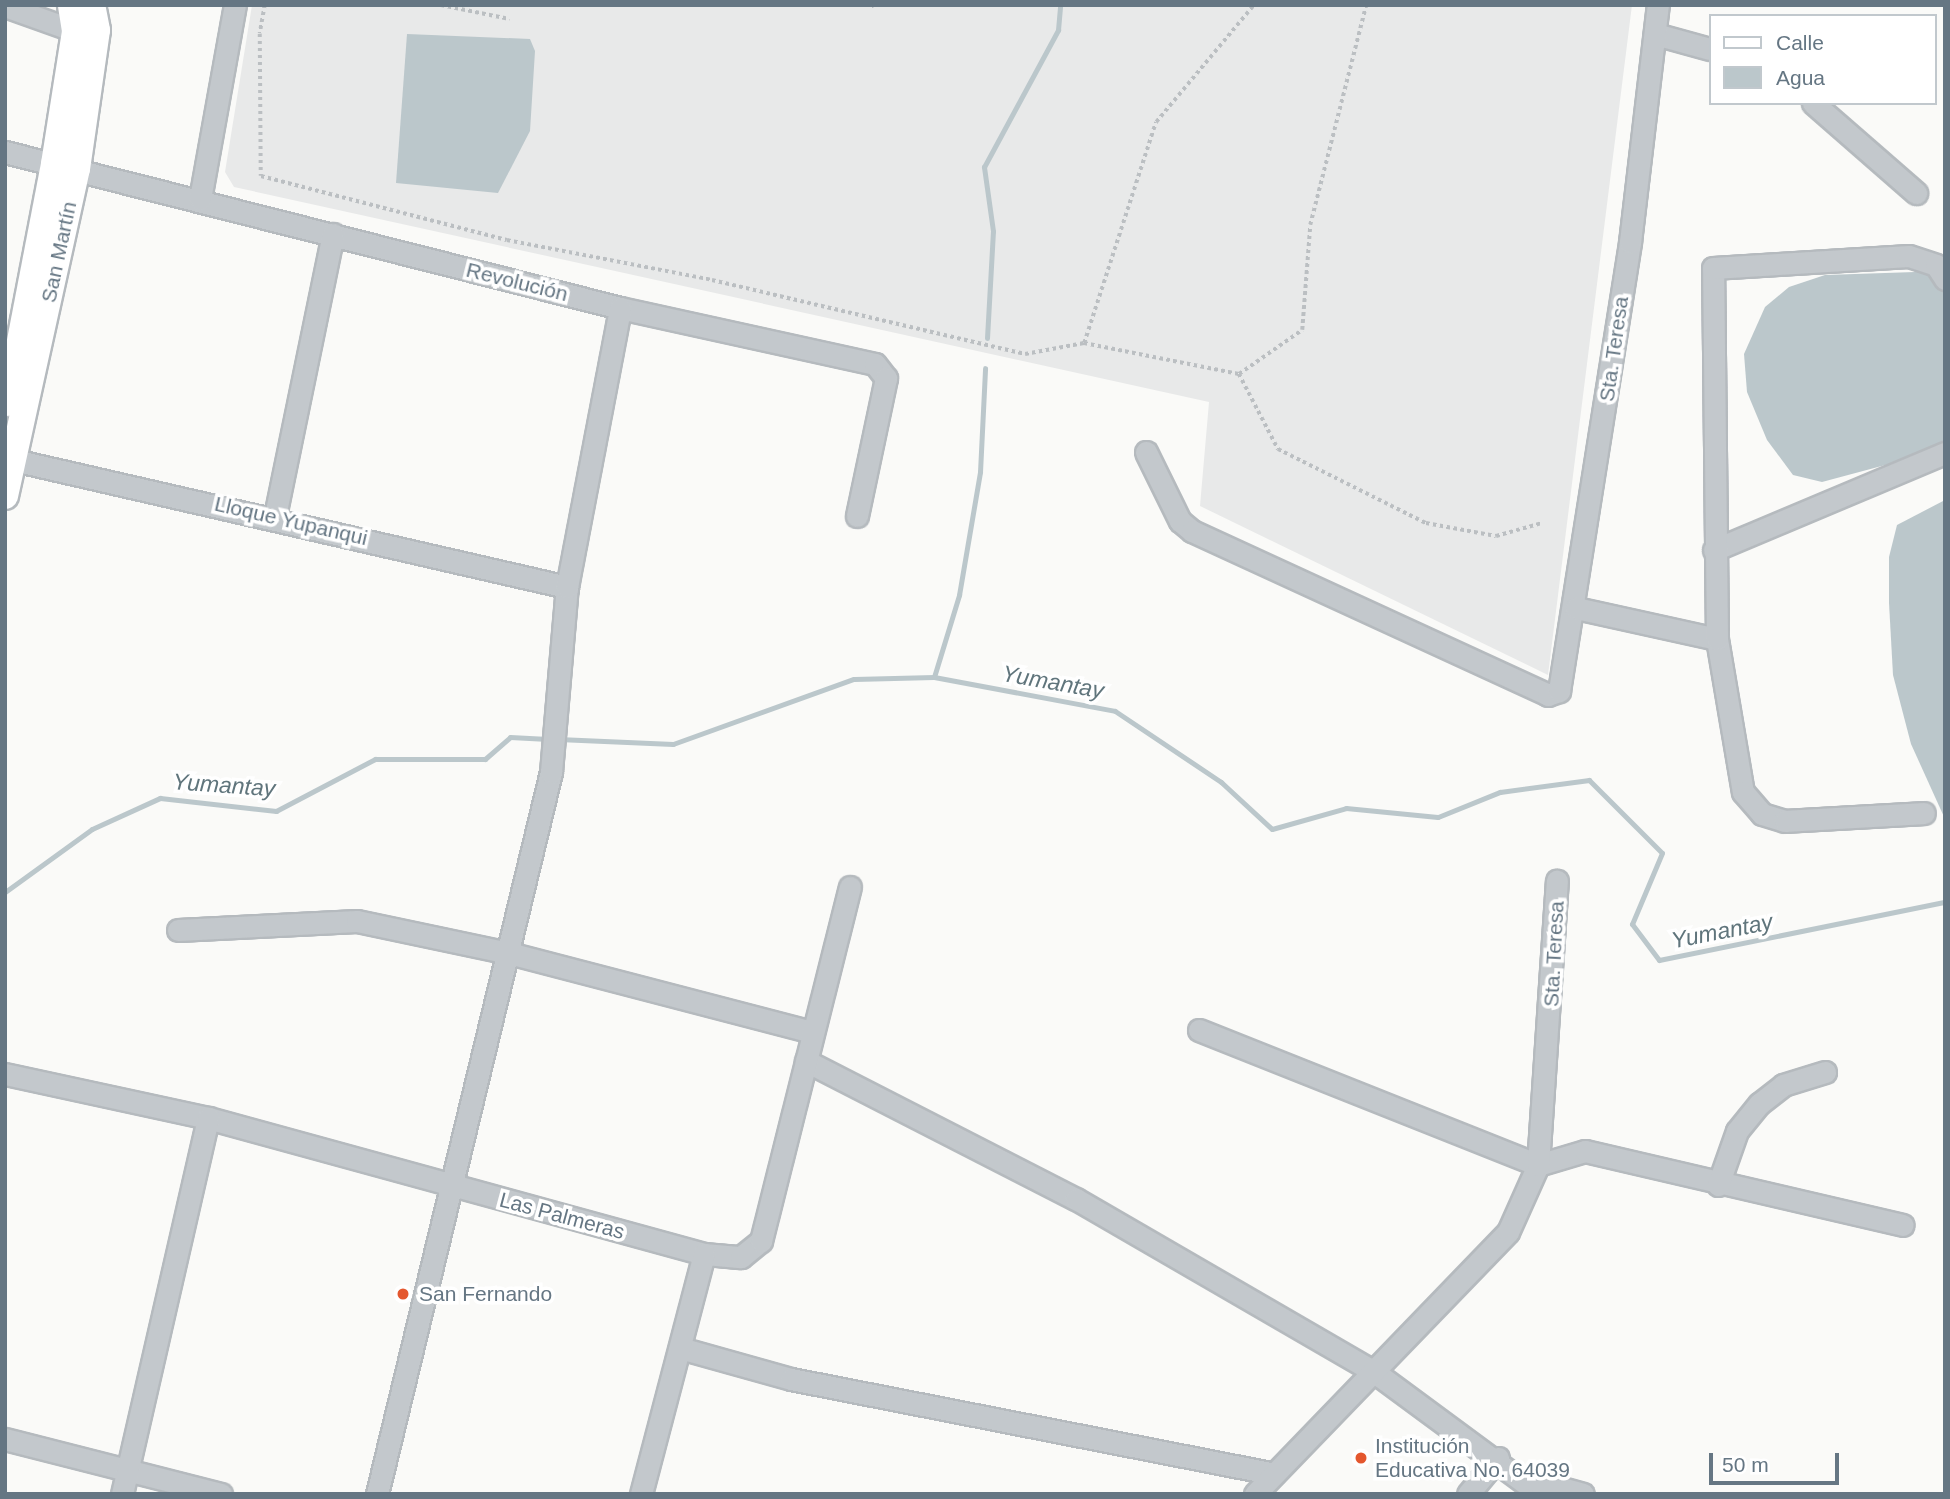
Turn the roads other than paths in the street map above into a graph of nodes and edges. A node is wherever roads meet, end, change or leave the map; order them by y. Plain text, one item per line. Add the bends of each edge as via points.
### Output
1 (92, 5) edge
2 (236, 5) edge
3 (1658, 5) edge
4 (5, 6) edge
5 (73, 18) edge
6 (1654, 34) junction
7 (1708, 48) edge
8 (1815, 105) edge
9 (5, 152) edge
10 (66, 167) junction
11 (1916, 193) dead end
12 (200, 199) junction
13 (333, 234) junction
14 (1945, 279) edge
15 (620, 308) junction
16 (5, 415) edge
17 (1146, 452) dead end
18 (1945, 453) edge
19 (9, 459) edge
20 (5, 496) edge
21 (275, 516) junction
22 (857, 516) dead end
23 (1714, 550) junction
24 (568, 587) junction
25 (1576, 608) junction
26 (1717, 639) junction
27 (1924, 813) dead end
28 (1557, 881) dead end
29 (850, 887) dead end
30 (178, 930) dead end
31 (509, 953) junction
32 (1199, 1030) dead end
33 (812, 1032) junction
34 (806, 1061) junction
35 (1825, 1072) dead end
36 (5, 1074) edge
37 (208, 1118) junction
38 (1538, 1166) junction
39 (1718, 1185) junction
40 (452, 1187) junction
41 (1903, 1225) dead end
42 (704, 1254) junction
43 (680, 1348) junction
44 (1373, 1371) junction
45 (5, 1439) edge
46 (1497, 1458) junction
47 (128, 1470) junction
48 (1274, 1474) junction
49 (1526, 1478) junction
50 (122, 1494) edge
51 (221, 1494) edge
52 (377, 1494) edge
53 (641, 1494) edge
54 (1255, 1494) edge
55 (1468, 1494) edge
56 (1540, 1494) edge
57 (1583, 1494) edge

1 - 10 main road, San Martín via 97,30
2 - 12 street
3 - 6 street, Sta. Teresa
4 - 5 street
5 - 10 main road, San Martín
6 - 7 street
6 - 25 street, Sta. Teresa
8 - 11 street
9 - 10 street, Revolución
10 - 12 street, Revolución
10 - 16 main road, San Martín
10 - 19 main road, San Martín
12 - 13 street, Revolución
13 - 15 street, Revolución
13 - 21 street
14 - 23 street via 1936,265 1909,256 1713,268
15 - 22 street, Revolución via 883,369 886,379
15 - 24 street
17 - 25 street, Sta. Teresa via 1180,521 1192,531 1548,695 1559,691
18 - 23 street
19 - 20 main road, San Martín
19 - 21 street, Lloque Yupanqui
21 - 24 street, Lloque Yupanqui
23 - 26 street
24 - 31 street via 551,772
25 - 26 street
26 - 27 street via 1743,792 1762,814 1785,821
28 - 38 street, Sta. Teresa
29 - 33 street, Las Palmeras
30 - 31 street via 357,921
31 - 33 street
31 - 40 street
32 - 38 street
33 - 34 street, Las Palmeras
34 - 42 street, Las Palmeras via 761,1241 741,1257
34 - 44 street via 1076,1199
35 - 39 street via 1783,1085 1759,1104 1737,1131
36 - 37 street, Las Palmeras
37 - 40 street, Las Palmeras
37 - 47 street
38 - 39 street via 1585,1151
38 - 44 street, Sta. Teresa via 1508,1232
39 - 41 street
40 - 42 street, Las Palmeras
40 - 52 street
42 - 43 street
43 - 48 street via 791,1379
43 - 53 street
44 - 46 street
44 - 48 street, Sta. Teresa
45 - 47 street
46 - 49 street
46 - 55 street
47 - 50 street
47 - 51 street
48 - 54 street, Sta. Teresa
49 - 56 street
49 - 57 street

